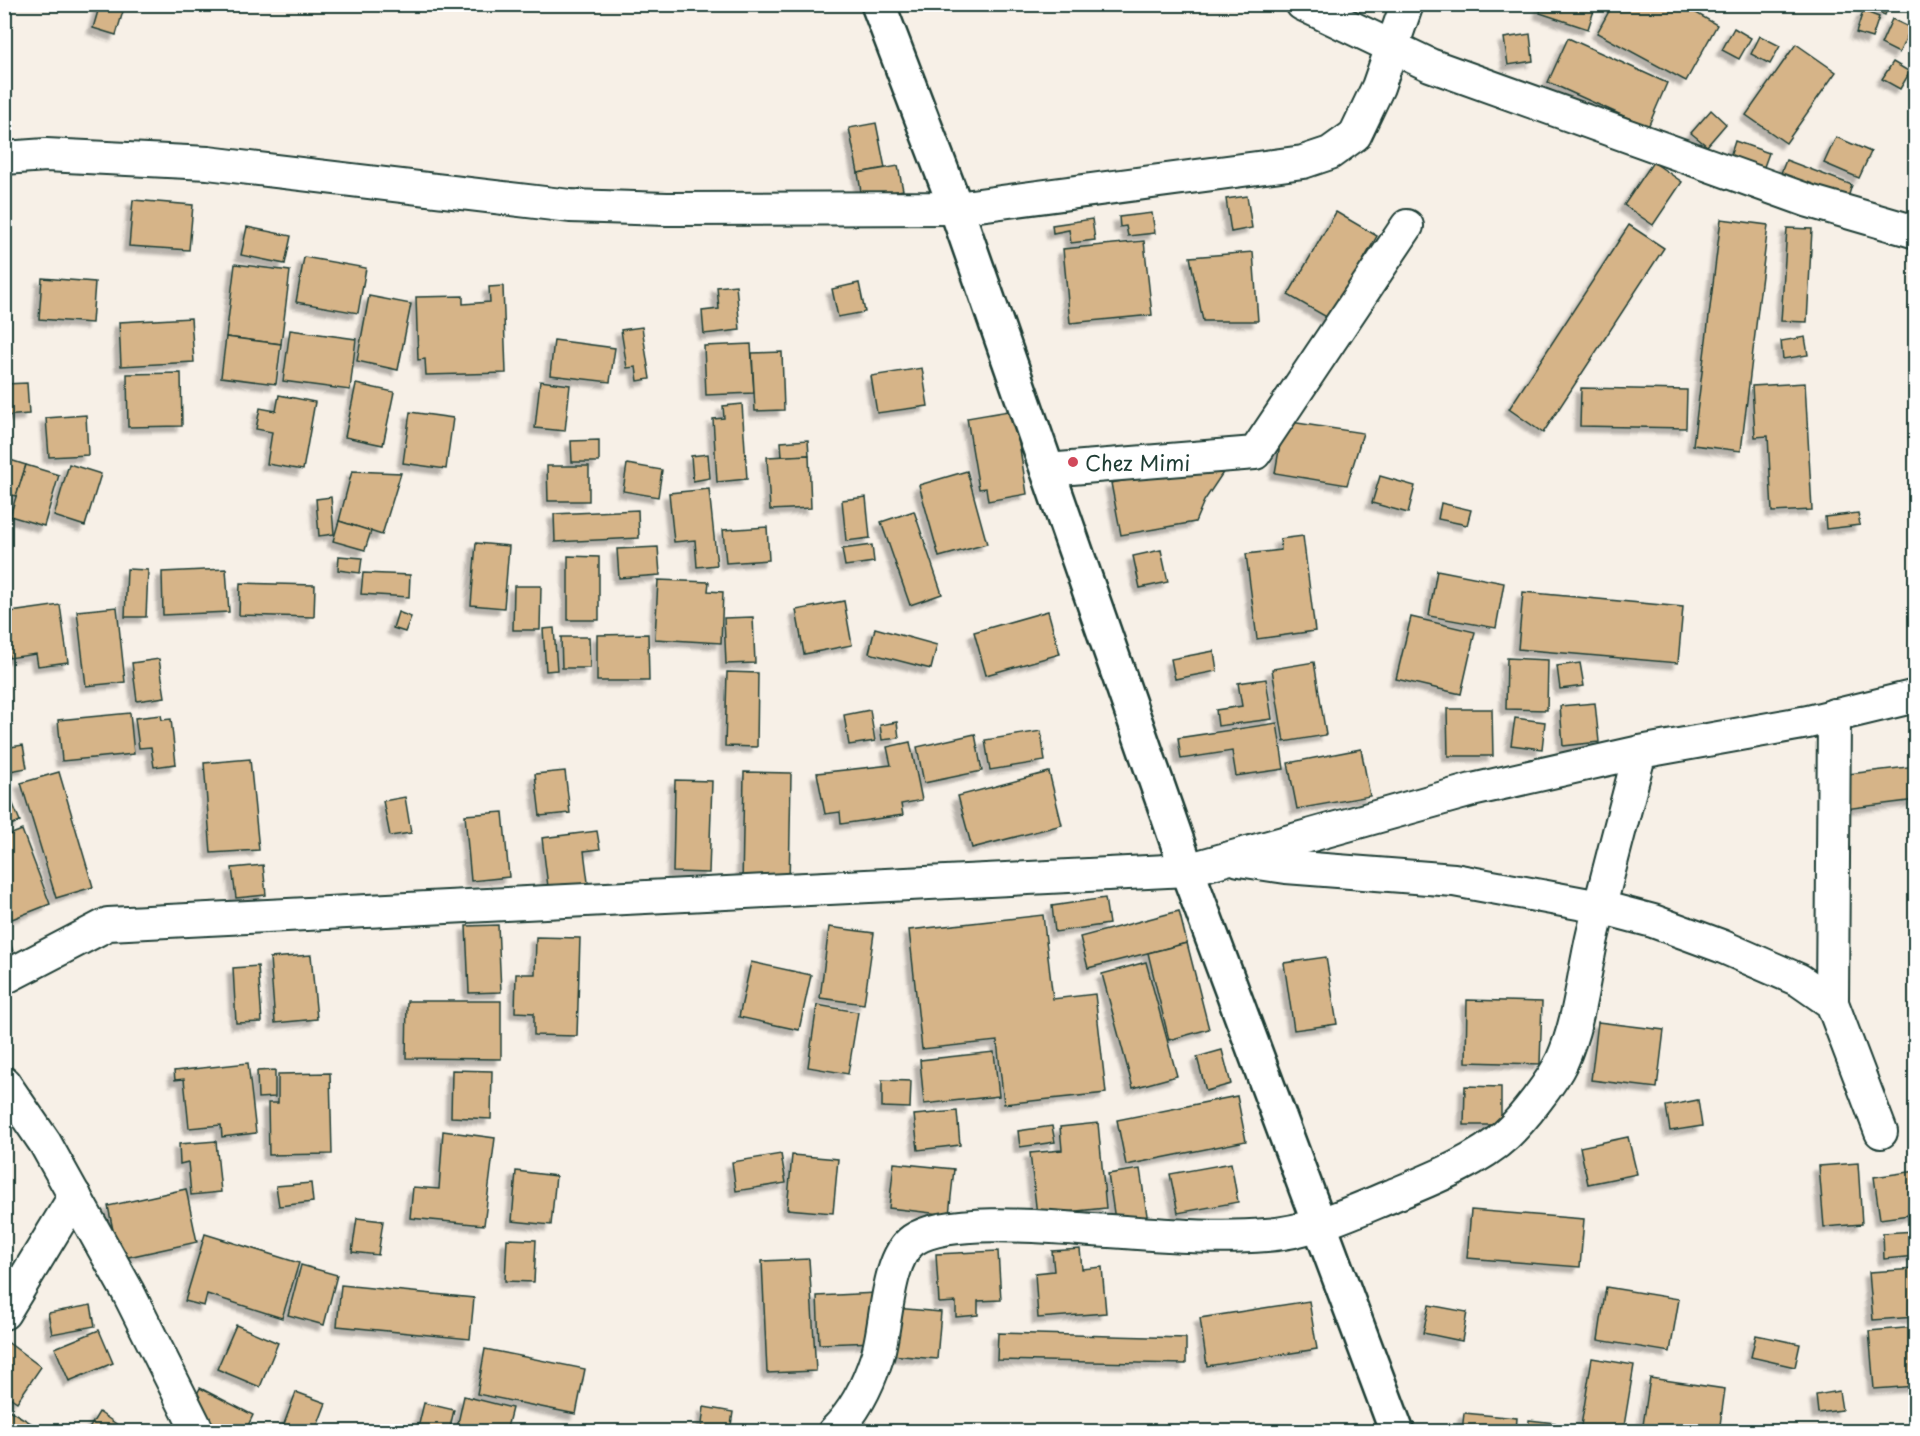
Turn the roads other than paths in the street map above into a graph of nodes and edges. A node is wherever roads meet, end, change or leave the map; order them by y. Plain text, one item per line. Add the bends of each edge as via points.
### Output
1 (878, 4) edge
2 (1302, 4) edge
3 (1407, 4) edge
4 (1393, 48) junction
5 (5, 157) edge
6 (956, 207) junction
7 (1407, 226) dead end
8 (1916, 232) edge
9 (1047, 470) junction
10 (1916, 696) edge
11 (1834, 715) junction
12 (1640, 752) junction
13 (1230, 858) junction
14 (1187, 870) junction
15 (1600, 907) junction
16 (4, 978) edge
17 (1832, 1003) junction
18 (4, 1083) edge
19 (1881, 1131) dead end
20 (75, 1196) junction
21 (1320, 1225) junction
22 (4, 1313) edge
23 (198, 1431) edge
24 (834, 1431) edge
25 (1397, 1431) edge

1 - 6 street
2 - 4 street
3 - 4 street
4 - 6 street via 1355,135 1330,153 1303,162
4 - 8 street via 1430,65 1809,201
5 - 6 street via 46,155 208,164 570,206
6 - 9 street
7 - 9 street via 1255,453
9 - 14 street
10 - 11 street
11 - 12 street
11 - 17 street
12 - 13 street via 1472,790
12 - 15 street
13 - 14 street
13 - 15 street via 1286,867 1454,880
14 - 16 street via 108,924
14 - 21 street
15 - 17 street via 1653,921 1720,946 1799,980
15 - 21 street via 1575,1023 1561,1062 1505,1136 1431,1180
17 - 19 street
18 - 20 street
20 - 22 street
20 - 23 street
21 - 24 street via 1268,1235 991,1226 927,1233 912,1241 902,1253 890,1289 877,1358 859,1402
21 - 25 street

